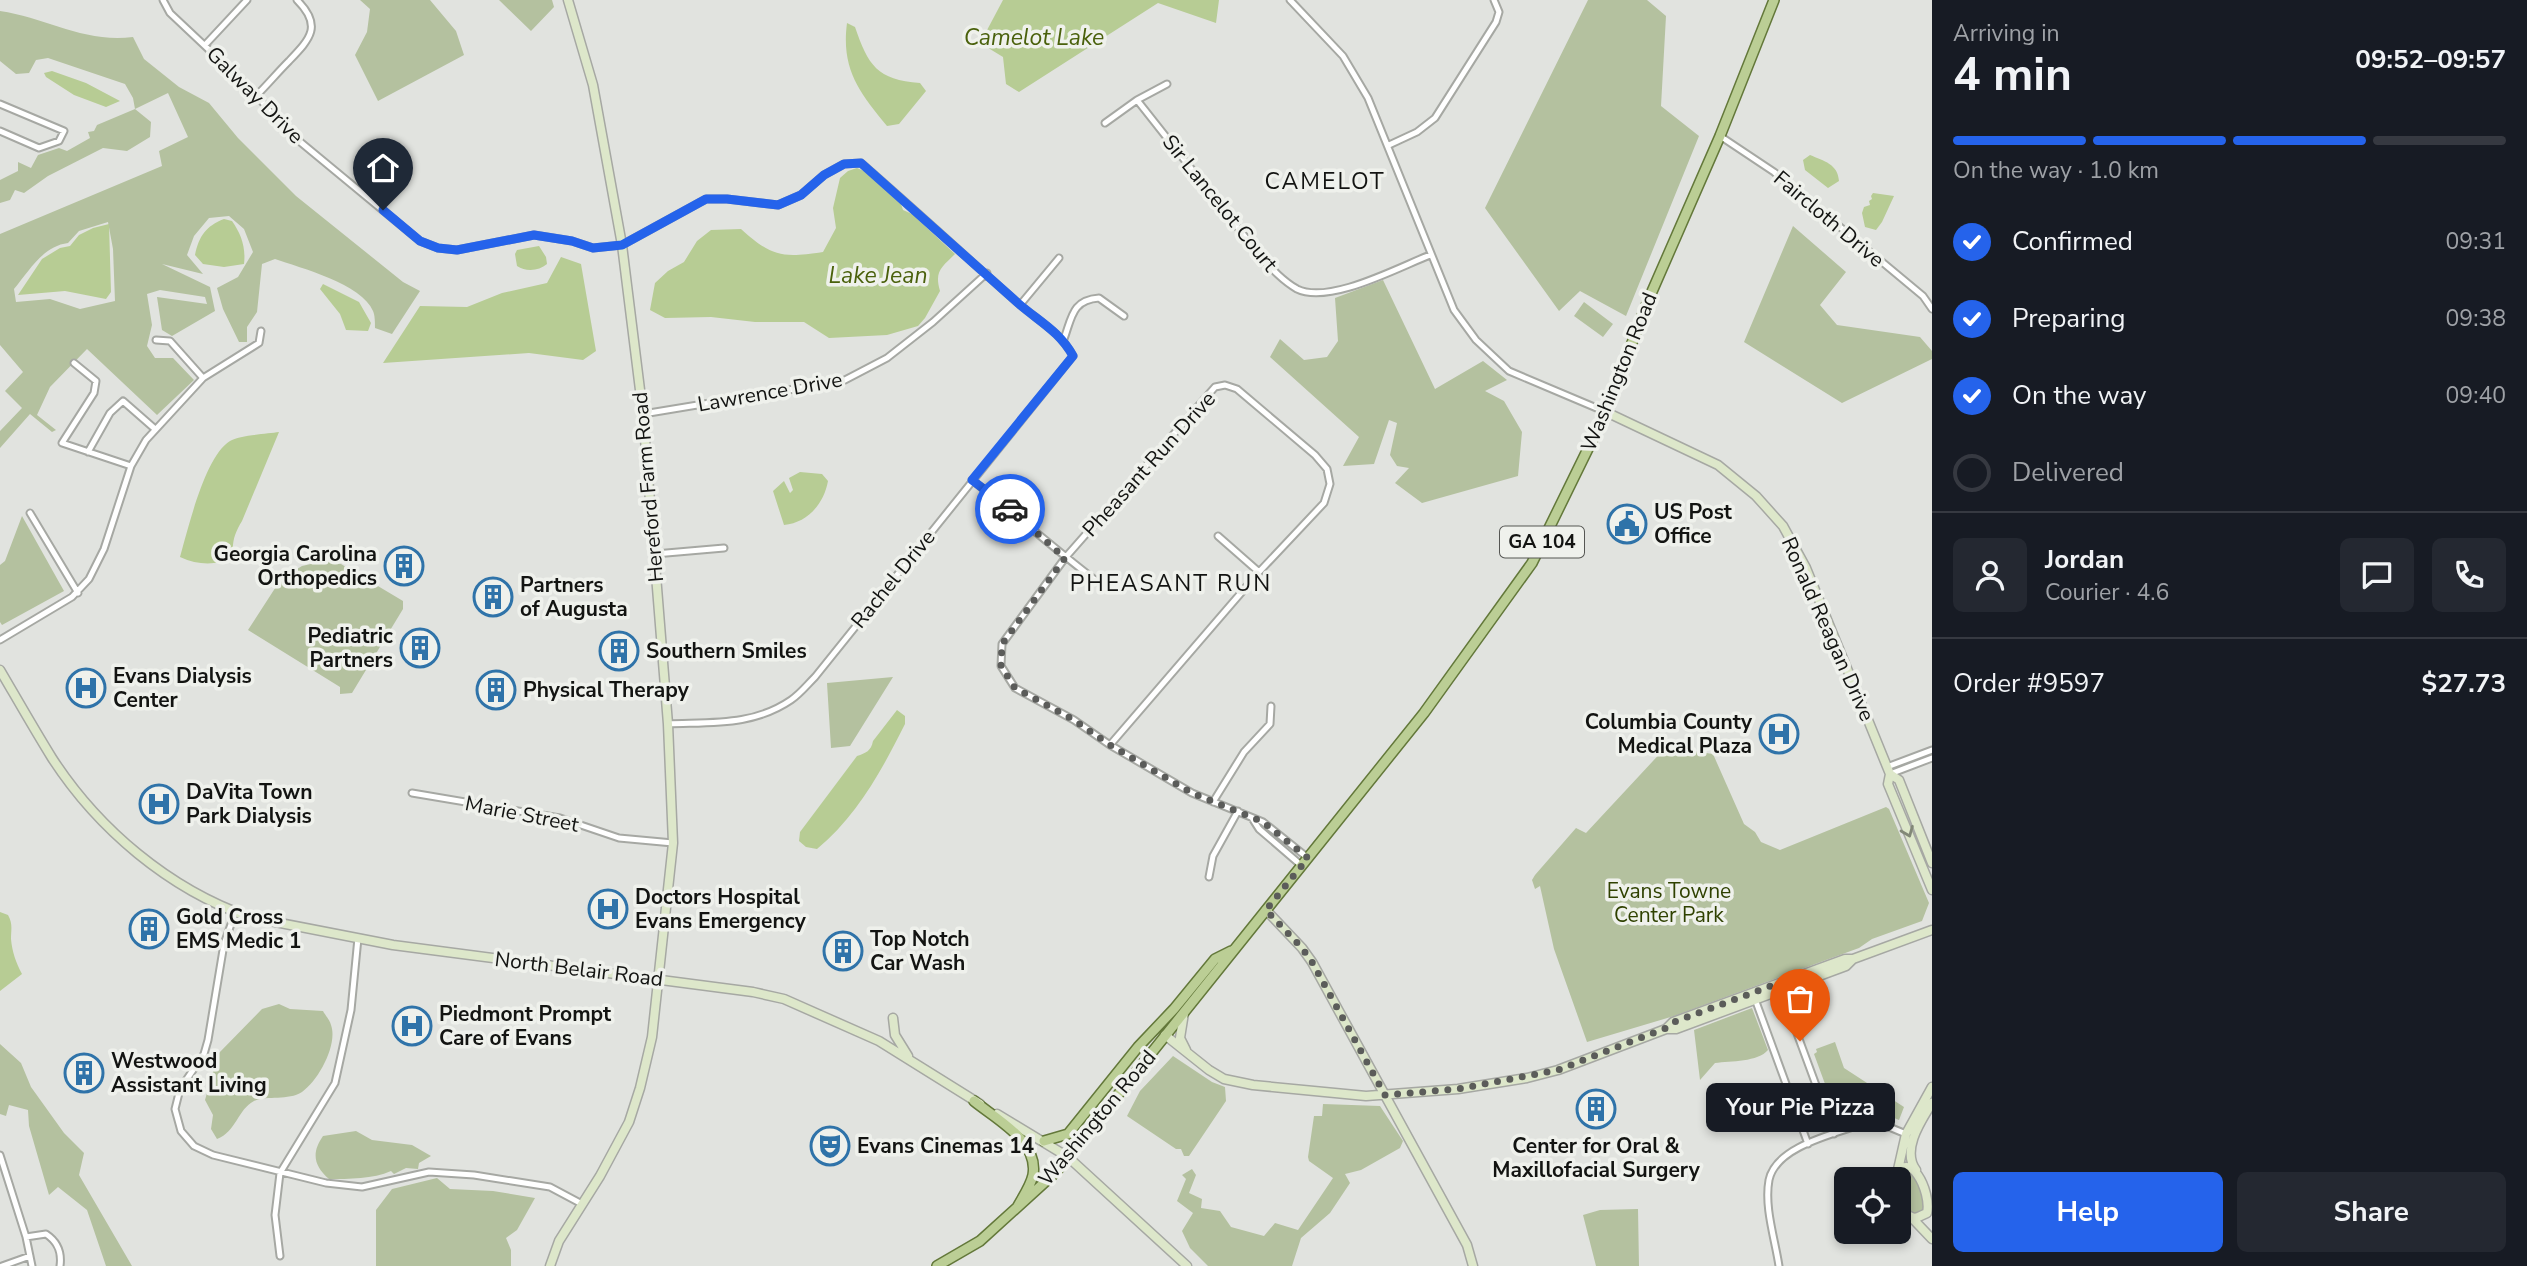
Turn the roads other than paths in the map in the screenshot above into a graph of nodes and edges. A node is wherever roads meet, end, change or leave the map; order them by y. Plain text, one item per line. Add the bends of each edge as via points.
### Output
1 (163, 0) edge
2 (247, 0) edge
3 (297, 0) edge
4 (568, 0) edge
5 (1494, 0) edge
6 (1774, 0) edge
7 (1292, 1) edge
8 (205, 45) junction
9 (1167, 84) dead end
10 (257, 95) junction
11 (1137, 100) junction
12 (0, 104) edge
13 (1105, 123) dead end
14 (0, 131) edge
15 (1720, 136) junction
16 (1389, 145) junction
17 (622, 245) junction
18 (1430, 255) junction
19 (1059, 258) dead end
20 (986, 273) junction
21 (1020, 305) junction
22 (1932, 309) edge
23 (1124, 316) dead end
24 (261, 331) dead end
25 (1064, 339) junction
26 (156, 340) dead end
27 (74, 363) dead end
28 (203, 378) junction
29 (1606, 412) junction
30 (643, 414) junction
31 (155, 429) junction
32 (88, 452) junction
33 (131, 466) junction
34 (972, 480) junction
35 (30, 513) dead end
36 (1218, 536) dead end
37 (724, 548) dead end
38 (655, 554) junction
39 (1065, 558) junction
40 (1259, 572) junction
41 (1107, 589) dead end
42 (78, 593) junction
43 (0, 640) edge
44 (0, 670) edge
45 (1271, 706) dead end
46 (668, 724) junction
47 (1110, 745) junction
48 (1932, 750) edge
49 (1932, 758) edge
50 (1888, 771) junction
51 (412, 793) dead end
52 (1213, 802) junction
53 (1238, 811) junction
54 (1252, 818) junction
55 (673, 843) junction
56 (1305, 862) junction
57 (1932, 863) edge
58 (1209, 877) dead end
59 (1932, 890) edge
60 (1266, 910) junction
61 (235, 913) junction
62 (1932, 930) edge
63 (358, 938) junction
64 (1235, 948) junction
65 (658, 979) junction
66 (1780, 986) junction
67 (1754, 996) junction
68 (1184, 1011) junction
69 (893, 1018) dead end
70 (1165, 1035) junction
71 (1190, 1056) junction
72 (912, 1061) junction
73 (1932, 1087) edge
74 (1385, 1095) junction
75 (974, 1101) junction
76 (1932, 1103) edge
77 (1834, 1134) junction
78 (1906, 1134) junction
79 (1044, 1141) junction
80 (1808, 1144) junction
81 (0, 1155) edge
82 (1068, 1157) junction
83 (1898, 1167) edge
84 (1911, 1169) edge
85 (1916, 1170) junction
86 (280, 1172) junction
87 (580, 1203) junction
88 (1928, 1209) junction
89 (1016, 1210) junction
90 (1912, 1218) joint
91 (1930, 1221) dead end
92 (26, 1237) junction
93 (1932, 1239) edge
94 (30, 1256) junction
95 (280, 1256) dead end
96 (2, 1266) edge
97 (33, 1266) edge
98 (60, 1266) edge
99 (550, 1266) edge
100 (937, 1266) edge
101 (1187, 1266) edge
102 (1473, 1266) edge
103 (1779, 1266) edge

1 - 8 street, Galway Drive via 170,13
2 - 8 street
3 - 10 street via 312,26 309,41
4 - 17 street, Hereford Farm Road via 593,85
5 - 16 street via 1499,12 1496,22 1435,118
6 - 15 main road, Washington Road / GA 104
7 - 16 street via 1343,56
8 - 10 street, Galway Drive
9 - 11 street
10 - 17 street, Galway Drive via 281,126 420,241 457,250 534,235 593,248
11 - 13 street
11 - 18 street, Sir Lancelot Court via 1261,257 1300,290 1324,292 1356,286
12 - 14 street via 64,131 59,141 39,148
15 - 22 street, Faircloth Drive via 1774,172 1923,296
15 - 29 main road, Washington Road / GA 104 via 1647,303
16 - 18 street
17 - 20 street via 706,199 778,205 801,195 844,164 861,163
17 - 30 street, Hereford Farm Road
18 - 29 street via 1454,310 1476,340 1509,371
19 - 21 street
20 - 21 street
20 - 30 street, Lawrence Drive via 887,358 844,381
21 - 25 street
23 - 25 street via 1100,298 1086,299 1075,308
24 - 28 street via 259,343
25 - 34 street, Rachel Drive via 1073,356
26 - 28 street via 170,341
27 - 32 street via 96,381 94,393 62,443
28 - 31 street
29 - 50 street, Ronald Reagan Drive via 1718,465 1783,526 1806,568
29 - 56 main road, Washington Road / GA 104 via 1532,564 1424,713
30 - 38 street, Hereford Farm Road
31 - 32 street via 123,401 110,413
31 - 33 street
32 - 33 street
33 - 42 street via 104,549
34 - 39 street
34 - 46 street, Rachel Drive via 815,677 792,699 759,718
35 - 42 street
36 - 40 street
37 - 38 street
38 - 46 street, Hereford Farm Road
39 - 40 street, Pheasant Run Drive via 1215,387 1226,385 1237,389 1315,455 1327,470 1330,484 1324,503
39 - 41 street
39 - 47 street, Pheasant Run Drive via 1002,644 1001,666 1015,688
40 - 47 street, Pheasant Run Drive
42 - 43 street
44 - 61 street, North Belair Road via 53,760 126,844 182,887
45 - 52 street via 1270,724 1244,752
46 - 55 street, Hereford Farm Road
47 - 52 street, Pheasant Run Drive
48 - 50 street
49 - 50 street
50 - 57 street, Ronald Reagan Drive via 1899,780
50 -> 59 street, Ronald Reagan Drive via 1888,784
51 - 55 street, Marie Street via 560,818 619,838
52 - 53 street, Pheasant Run Drive
53 - 54 street, Pheasant Run Drive
53 - 58 street via 1213,856
54 - 56 street, Pheasant Run Drive via 1259,829
54 - 56 street, Pheasant Run Drive via 1263,822
55 - 65 street, Hereford Farm Road
56 - 60 main road, Washington Road / GA 104
60 - 64 main road, Washington Road / GA 104
60 - 74 street via 1312,962
61 - 63 street, North Belair Road
61 - 86 street via 224,944 204,1054 180,1088 175,1110 181,1131 194,1146
62 - 66 street via 1853,959 1846,966
63 - 65 street, North Belair Road
63 - 86 street via 351,1010 335,1083
64 - 68 main road, Washington Road / GA 104
64 - 79 main road, Washington Road via 1215,958 1068,1134
65 - 72 street, North Belair Road via 784,999
65 - 87 street, Hereford Farm Road via 652,1037 629,1122
66 - 67 street
66 - 77 street
67 - 74 street via 1674,1022 1558,1070 1458,1089
67 - 80 street
68 - 70 main road, Washington Road / GA 104
68 - 71 street via 1180,1038
69 - 72 street via 895,1035
70 - 71 street
70 - 82 main road, Washington Road / GA 104
71 - 74 street via 1224,1079 1253,1085
72 - 75 street, North Belair Road
73 - 78 street
74 - 102 street via 1467,1245
75 - 79 street, North Belair Road
75 - 89 main road via 1025,1142 1032,1157 1033,1176
76 - 85 street via 1911,1148
77 - 78 street via 1871,1122
77 - 80 street
78 - 83 street
79 - 82 street, North Belair Road
80 - 103 street via 1779,1159 1769,1179
81 - 92 street
82 - 89 main road, Washington Road / GA 104
82 - 101 street, North Belair Road
84 - 85 street
85 - 88 street via 1922,1177
86 - 87 street via 362,1187 429,1172 474,1175 550,1187
86 - 95 street via 275,1215
87 - 99 street, Hereford Farm Road
88 - 90 street via 1924,1216
88 - 91 street
89 - 100 main road, Washington Road / GA 104 via 980,1241
90 - 93 street
92 - 94 street
92 - 98 street via 46,1234 56,1241
94 - 96 street
94 - 97 street

